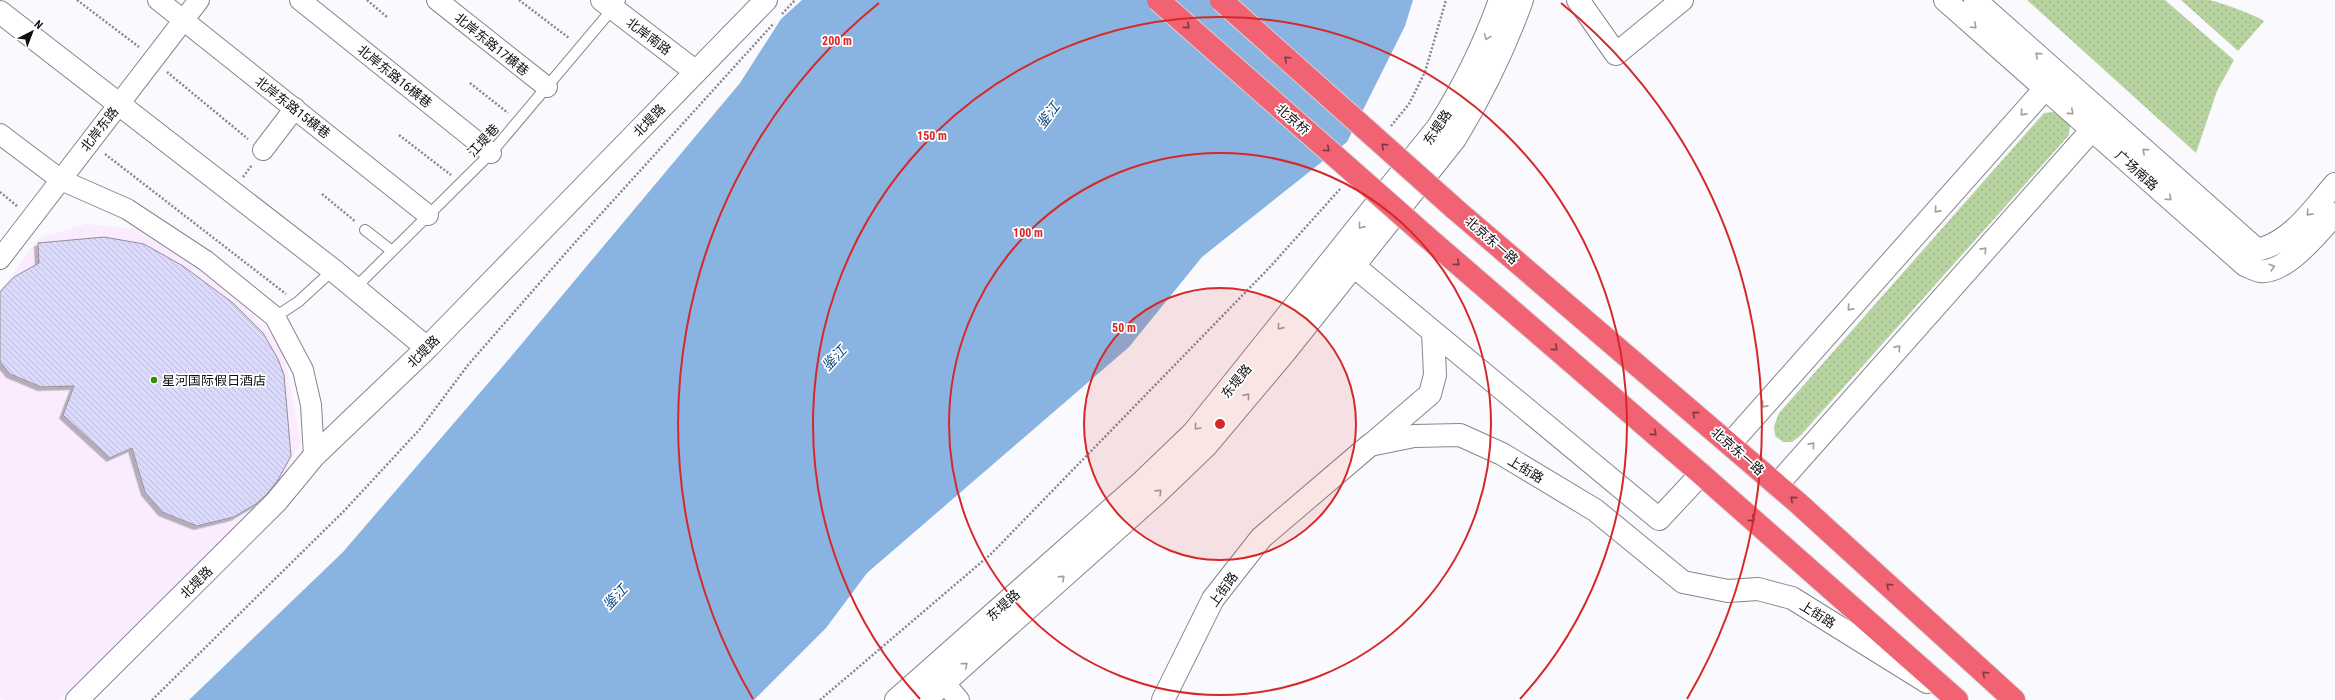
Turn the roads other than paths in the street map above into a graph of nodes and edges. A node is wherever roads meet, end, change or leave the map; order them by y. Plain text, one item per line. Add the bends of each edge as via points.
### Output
1 (158, 0) edge
2 (199, 0) edge
3 (300, 0) edge
4 (438, 0) edge
5 (766, 0) edge
6 (1158, 0) edge
7 (1221, 0) edge
8 (1500, 0) edge
9 (1522, 0) edge
10 (1578, 0) edge
11 (1682, 0) edge
12 (1945, 0) edge
13 (1975, 0) edge
14 (612, 3) edge
15 (0, 12) edge
16 (184, 20) junction
17 (696, 72) junction
18 (2051, 81) junction
19 (547, 87) junction
20 (119, 104) junction
21 (295, 108) junction
22 (2098, 122) junction
23 (0, 134) edge
24 (263, 150) road end
25 (491, 153) junction
26 (61, 180) junction
27 (2335, 184) edge
28 (2335, 214) edge
29 (428, 215) junction
30 (365, 230) road end
31 (2, 251) edge
32 (392, 251) junction
33 (1346, 260) junction
34 (333, 270) junction
35 (355, 288) junction
36 (275, 318) junction
37 (1433, 332) junction
38 (427, 348) junction
39 (1730, 444) junction
40 (1370, 445) junction
41 (314, 456) junction
42 (1701, 474) junction
43 (1777, 485) junction
44 (939, 676) junction
45 (77, 700) edge
46 (896, 700) edge
47 (925, 700) edge
48 (959, 700) edge
49 (1163, 700) edge
50 (1956, 700) edge
51 (2014, 700) edge

1 - 16 street, 北岸东路15横巷
2 - 16 street, 北岸东路
3 - 25 street, 北岸东路16横巷
4 - 19 street, 北岸东路17横巷
5 - 17 main road, 北堤路
6 -> 42 highway, 北京桥, bridge
39 -> 7 highway, 北京东一路, bridge via 1455,209
8 -> 33 main road, 东堤路 via 1485,42 1459,94
9 - 33 main road, 东堤路 via 1504,50 1455,139
10 - 11 main road via 1616,54
12 -> 18 main road, 广场南路
18 -> 13 main road, 广场南路
14 - 17 main road, 北岸南路
14 - 19 lane, 江堤巷 via 581,47
15 - 20 main road
16 - 20 street, 北岸东路
16 - 21 street, 北岸东路15横巷
17 - 38 main road, 北堤路
18 - 22 main road, 广场南路
18 -> 39 main road
19 - 25 lane, 江堤巷
20 - 26 street, 北岸东路
20 - 34 main road
21 - 24 street
21 - 29 street, 北岸东路15横巷
27 -> 22 main road, 广场南路 via 2294,230 2276,244 2261,249 2255,248
22 -> 28 main road, 广场南路 via 2245,265 2255,269 2261,271 2278,266 2293,257 2308,245
43 -> 22 main road
23 - 26 street
25 - 29 lane, 江堤巷
26 - 31 street, 北岸东路
26 - 36 street via 127,209 206,261
29 - 32 lane, 江堤巷
30 - 32 lane
32 - 35 lane, 江堤巷
33 - 37 main road
33 - 44 main road, 东堤路 via 1207,445 1155,496
34 - 35 main road
34 - 36 lane via 298,302
35 - 38 main road
36 - 41 street via 303,370 311,404
37 - 40 main road via 1434,375 1430,394
37 - 42 main road via 1659,519
38 - 41 main road, 北堤路
39 - 43 highway, 北京东一路
40 - 49 main road, 上街路 via 1261,538 1213,599
40 - 50 main road, 上街路 via 1414,436 1460,435 1502,454 1595,510 1683,582 1728,591 1758,589 1792,598
41 - 45 main road, 北堤路 via 276,502
42 -> 50 highway
51 -> 43 highway, 北京东一路
44 - 46 main road, 东堤路
44 - 47 main road, 东堤路
44 - 48 street

